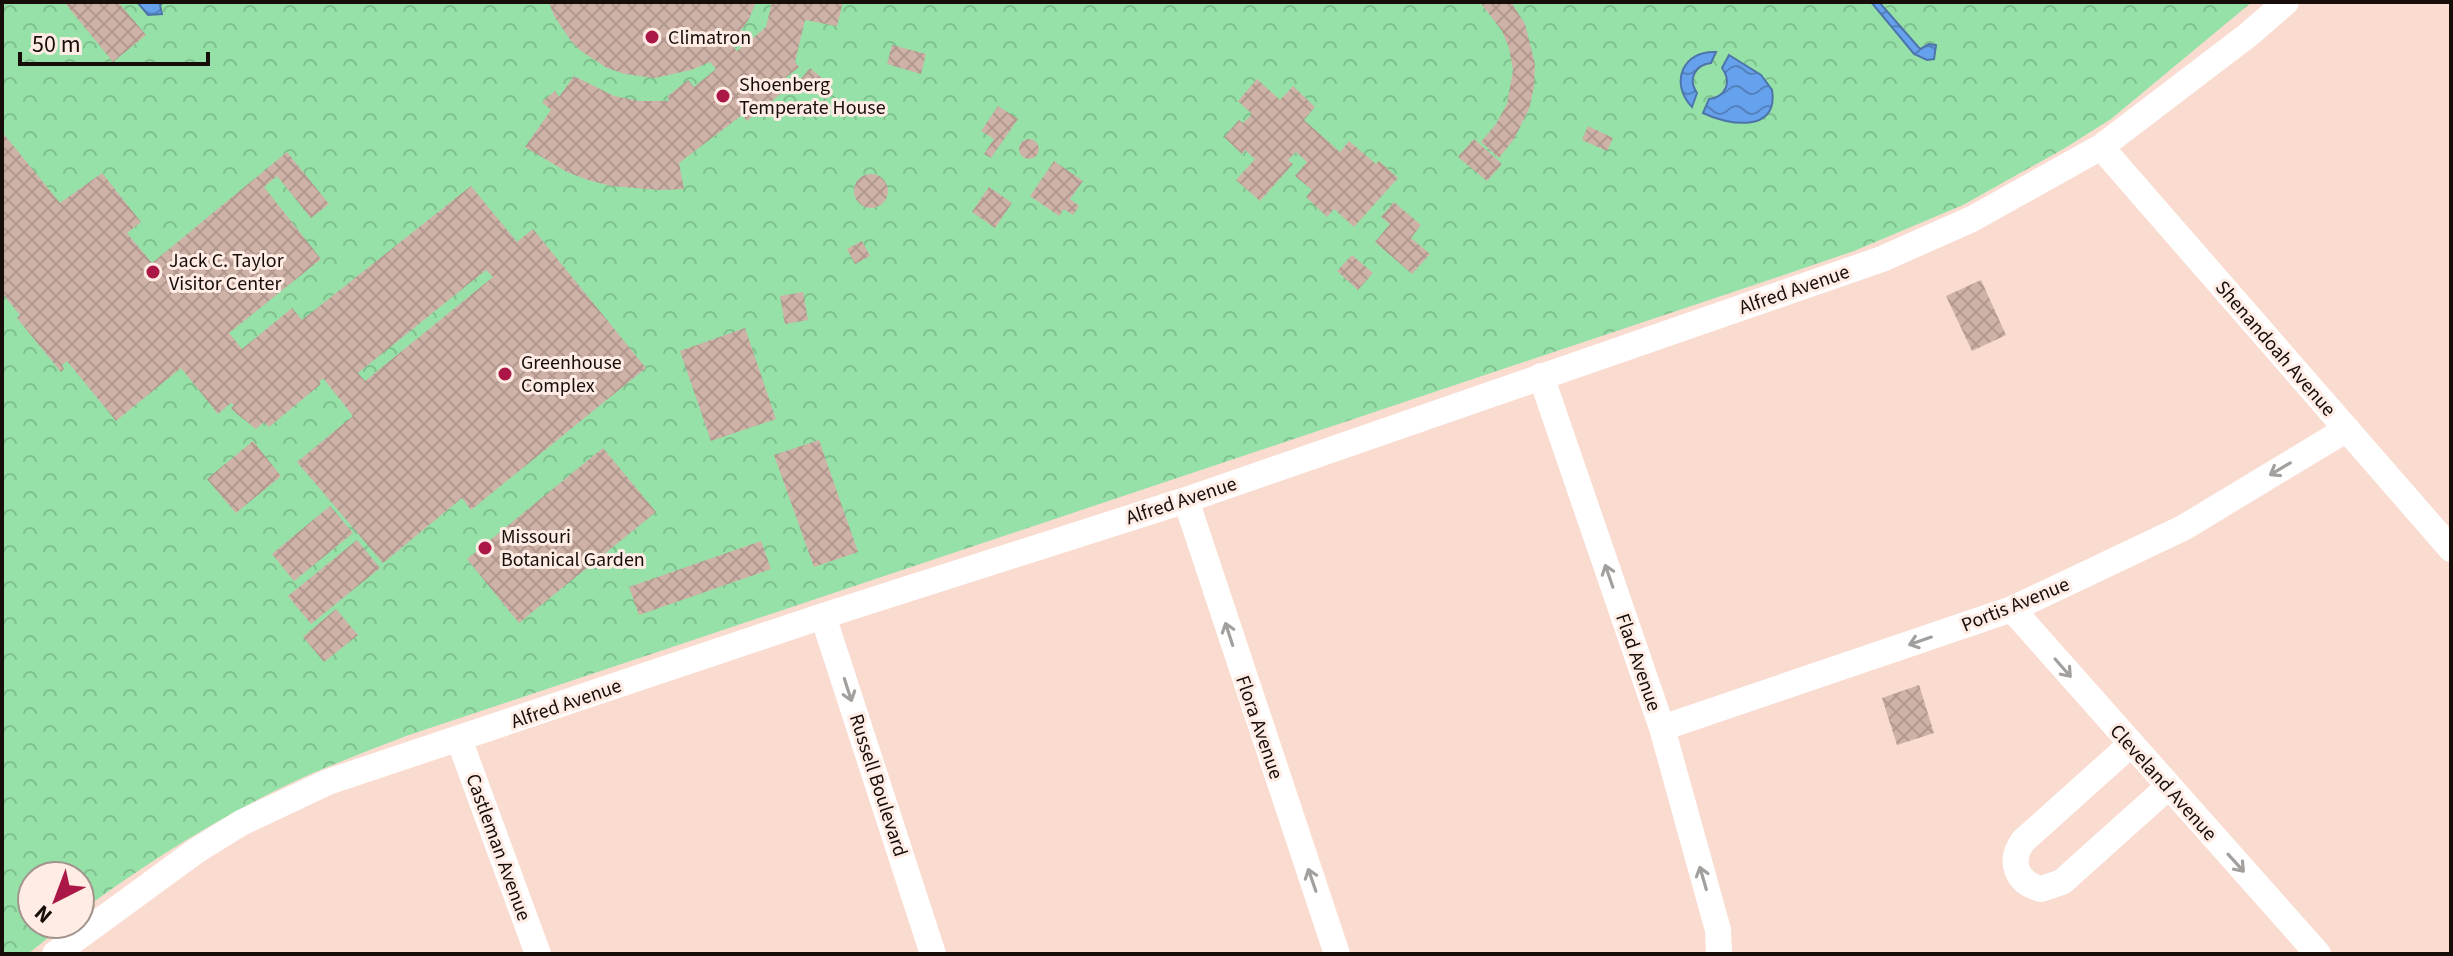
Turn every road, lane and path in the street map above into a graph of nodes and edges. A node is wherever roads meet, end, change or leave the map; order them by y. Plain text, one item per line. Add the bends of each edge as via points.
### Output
1 (2286, 2) edge
2 (2101, 147) junction
3 (1541, 376) junction
4 (2347, 429) junction
5 (1186, 500) junction
6 (2451, 549) edge
7 (2012, 609) junction
8 (823, 616) junction
9 (1662, 728) junction
10 (459, 739) junction
11 (2130, 745) junction
12 (2168, 787) junction
13 (55, 954) edge
14 (538, 954) edge
15 (933, 954) edge
16 (1337, 954) edge
17 (1719, 954) edge
18 (2318, 954) edge

1 - 2 street, Alfred Avenue
2 - 3 street, Alfred Avenue via 1972,219 1882,259
2 - 4 street, Shenandoah Avenue
3 - 5 street, Alfred Avenue
9 -> 3 street, Flad Avenue
4 - 6 street, Shenandoah Avenue
4 -> 7 street, Portis Avenue via 2183,528
5 - 8 street, Alfred Avenue
16 -> 5 street, Flora Avenue
7 -> 9 street, Portis Avenue
7 -> 11 street, Cleveland Avenue
8 - 10 street, Alfred Avenue
8 -> 15 street, Russell Boulevard
17 -> 9 street, Flad Avenue via 1718,930
10 - 13 street, Alfred Avenue via 328,782 241,823
10 - 14 street, Castleman Avenue
11 - 12 street, Cleveland Avenue
11 - 12 street via 2023,841 2015,860 2021,880 2041,889 2062,882
12 -> 18 street, Cleveland Avenue

